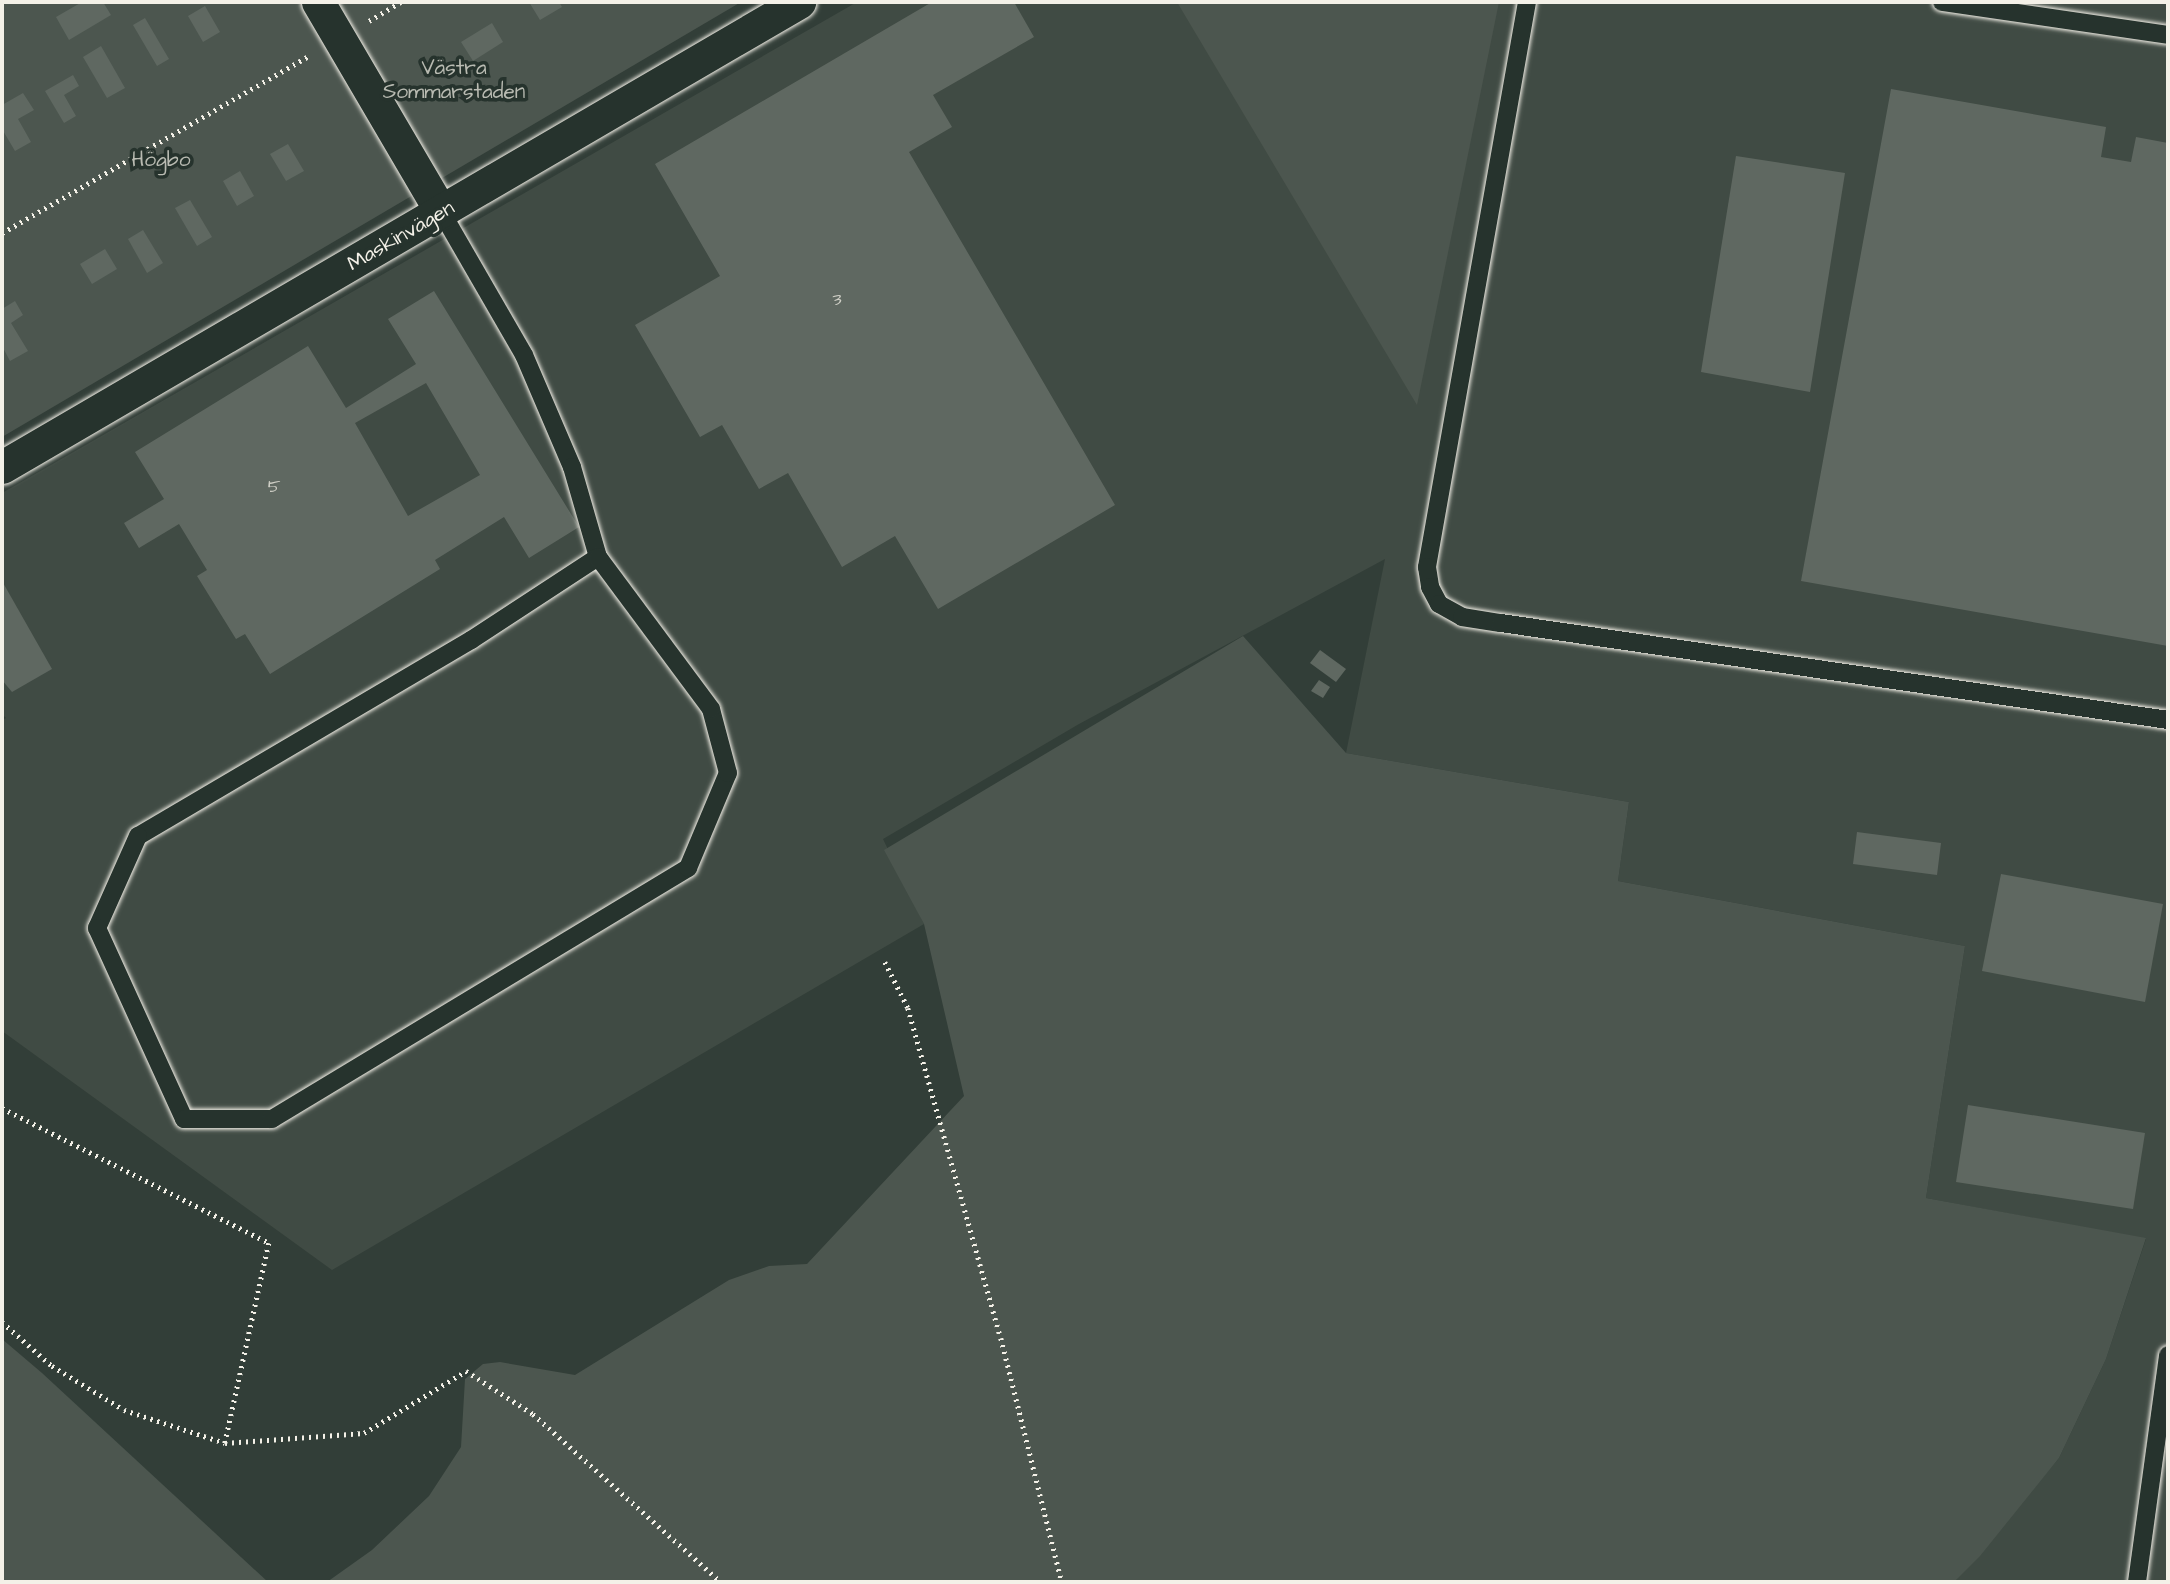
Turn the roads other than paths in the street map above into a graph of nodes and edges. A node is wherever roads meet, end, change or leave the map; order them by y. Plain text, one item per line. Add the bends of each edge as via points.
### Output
1 (318, 2) edge
2 (799, 2) edge
3 (1527, 2) edge
4 (1942, 2) edge
5 (2168, 35) edge
6 (442, 213) junction
7 (2, 467) edge
8 (598, 557) junction
9 (2168, 720) edge
10 (2168, 1355) edge
11 (2137, 1582) edge

1 - 6 street
2 - 6 street, Maskinvägen
3 - 9 lane via 1427,567 1439,604 1462,617
4 - 5 lane
6 - 7 street, Maskinvägen
6 - 8 lane via 524,355 572,467
8 - 8 lane via 471,640 138,836 97,928 184,1119 272,1119 688,868 728,773 711,709
10 - 11 lane

